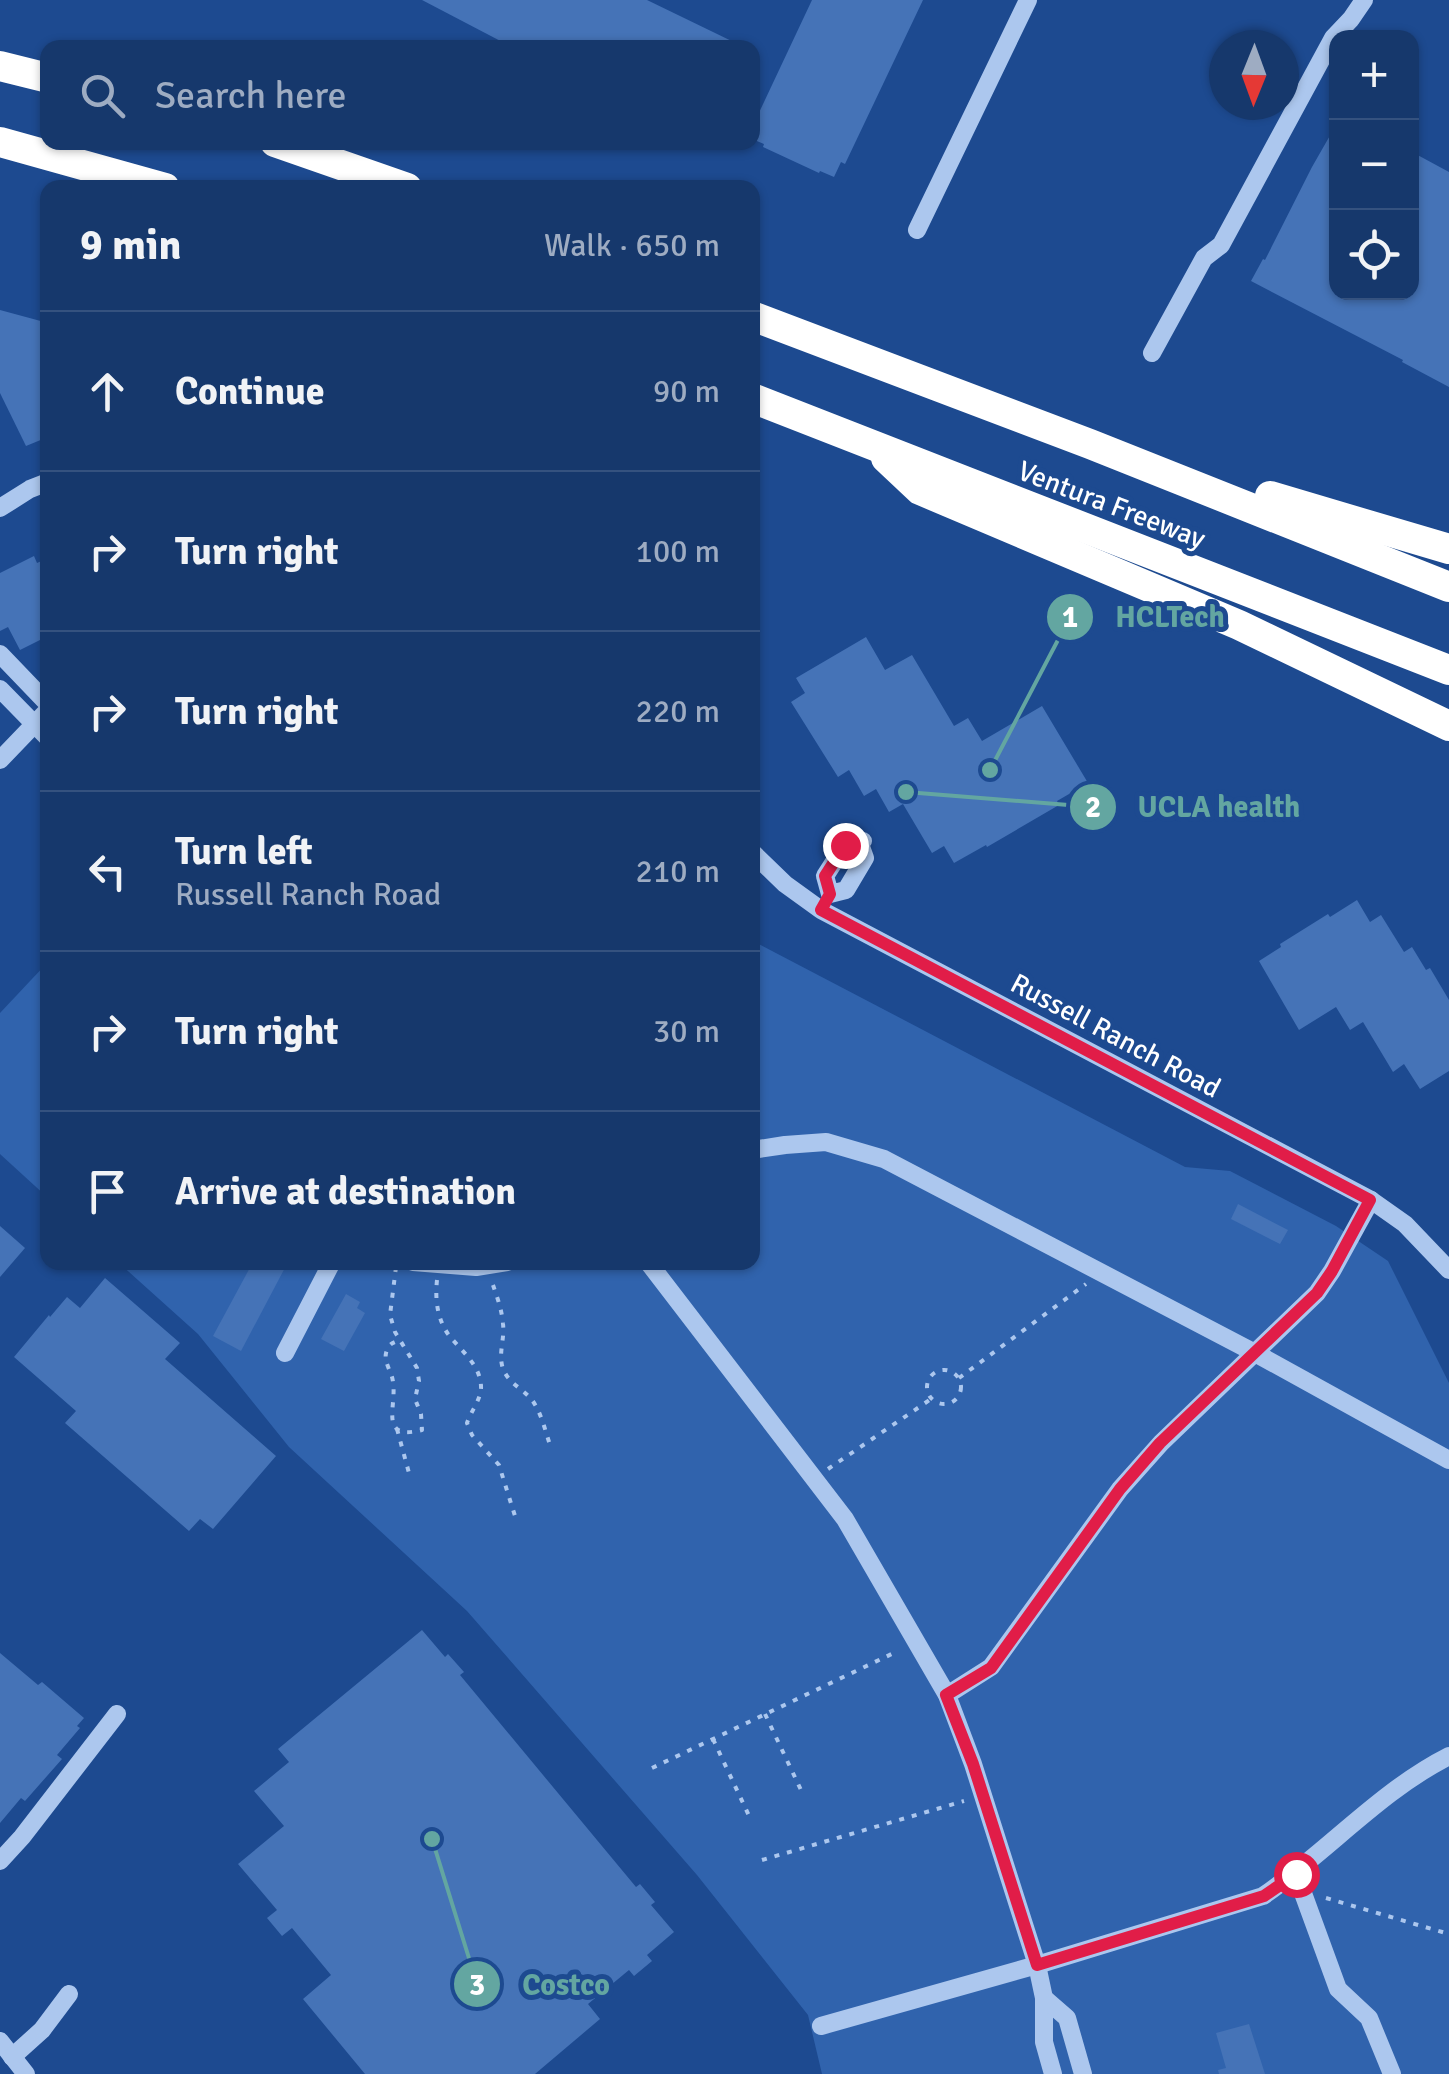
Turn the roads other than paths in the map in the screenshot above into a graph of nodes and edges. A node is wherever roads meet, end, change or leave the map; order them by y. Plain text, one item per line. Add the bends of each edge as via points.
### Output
1 (1028, 0) edge
2 (1364, 0) edge
3 (0, 66) edge
4 (40, 76) edge
5 (0, 142) edge
6 (297, 150) edge
7 (136, 180) edge
8 (384, 180) edge
9 (916, 230) dead end
10 (760, 319) edge
11 (1152, 354) dead end
12 (760, 401) edge
13 (1090, 444) junction
14 (873, 446) junction
15 (40, 485) edge
16 (0, 508) edge
17 (1449, 549) edge
18 (1449, 587) edge
19 (0, 654) edge
20 (1449, 670) edge
21 (0, 689) edge
22 (40, 708) edge
23 (40, 710) edge
24 (40, 715) edge
25 (1449, 726) edge
26 (0, 760) edge
27 (862, 842) dead end
28 (760, 860) edge
29 (826, 902) junction
30 (760, 1149) edge
31 (1370, 1200) junction
32 (1445, 1257) edge
33 (328, 1270) edge
34 (654, 1270) edge
35 (285, 1353) dead end
36 (1256, 1353) junction
37 (1449, 1460) edge
38 (946, 1695) junction
39 (117, 1714) dead end
40 (1449, 1756) edge
41 (0, 1861) edge
42 (1299, 1882) junction
43 (1037, 1965) junction
44 (70, 1994) dead end
45 (1044, 1998) junction
46 (821, 2026) dead end
47 (0, 2042) edge
48 (16, 2068) edge
49 (1053, 2074) edge
50 (1083, 2074) edge
51 (1392, 2074) edge

1 - 9 street
2 - 11 street via 1333,38 1221,245 1204,258
3 - 4 highway
5 - 7 highway
6 - 8 highway
10 - 13 highway, Ventura Freeway
12 - 14 highway, Ventura Freeway
13 - 17 highway
13 - 18 highway, Ventura Freeway
14 - 20 highway, Ventura Freeway
14 - 25 highway via 920,490 1239,626
15 - 16 street
19 - 22 street
21 - 23 street
24 - 26 street
27 - 29 street via 845,845 825,876
28 - 29 street, Russell Ranch Road via 785,884
29 - 31 street, Russell Ranch Road
30 - 36 street via 826,1142 884,1159
31 - 32 street, Russell Ranch Road
31 - 36 street via 1317,1293
33 - 35 street
34 - 38 street via 845,1520
36 - 37 street
36 - 38 street via 1120,1489 991,1668
38 - 43 street
39 - 41 street
40 - 42 street via 1347,1828
42 - 43 street
42 - 51 street via 1338,1989 1369,2018
43 - 45 street
43 - 46 street
44 - 48 street
45 - 49 street via 1044,2042
45 - 50 street via 1067,2018
47 - 48 street

